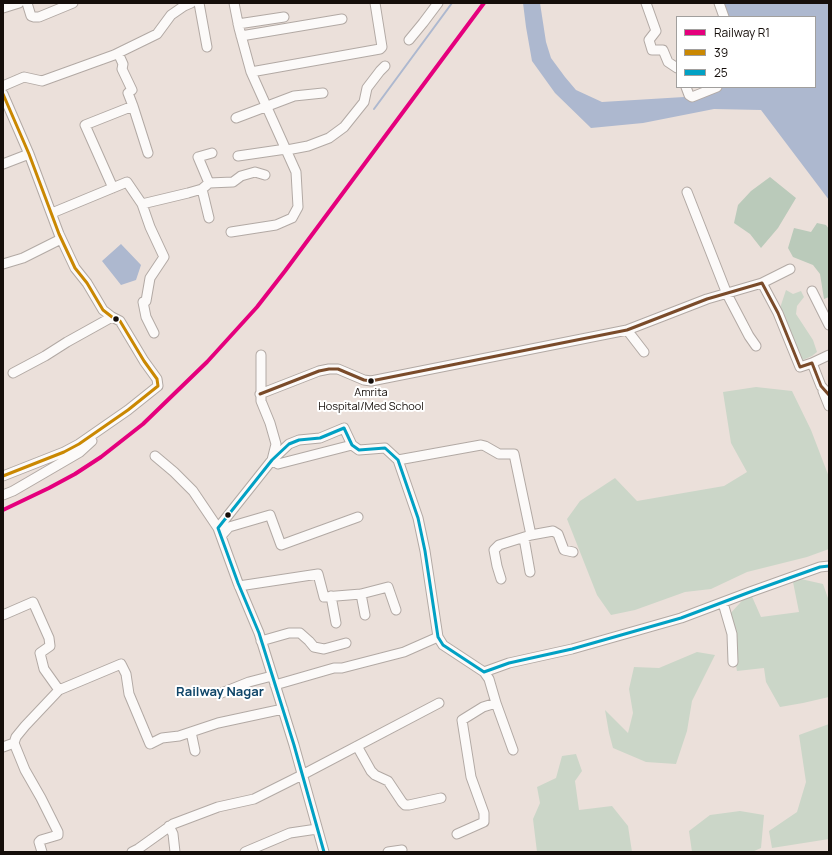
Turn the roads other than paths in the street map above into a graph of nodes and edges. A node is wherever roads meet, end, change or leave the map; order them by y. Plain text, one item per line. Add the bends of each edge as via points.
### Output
1 (19, 3) edge
2 (26, 3) edge
3 (73, 3) edge
4 (191, 3) edge
5 (199, 3) edge
6 (234, 3) edge
7 (375, 3) edge
8 (426, 3) edge
9 (646, 3) edge
10 (719, 3) edge
11 (435, 6) edge
12 (3, 8) edge
13 (724, 16) edge
14 (284, 17) dead end
15 (342, 19) dead end
16 (238, 24) junction
17 (241, 36) junction
18 (409, 40) dead end
19 (207, 47) dead end
20 (118, 53) junction
21 (385, 66) dead end
22 (676, 67) edge
23 (251, 72) junction
24 (3, 86) edge
25 (686, 88) edge
26 (716, 88) edge
27 (323, 93) dead end
28 (3, 94) edge
29 (266, 105) junction
30 (133, 106) junction
31 (236, 118) dead end
32 (286, 150) junction
33 (148, 153) dead end
34 (212, 153) dead end
35 (29, 154) junction
36 (238, 156) dead end
37 (3, 164) edge
38 (265, 175) dead end
39 (206, 186) junction
40 (114, 188) junction
41 (687, 192) dead end
42 (142, 204) junction
43 (52, 213) junction
44 (209, 218) dead end
45 (231, 232) dead end
46 (61, 239) junction
47 (3, 264) edge
48 (790, 269) dead end
49 (762, 282) junction
50 (812, 292) dead end
51 (727, 294) junction
52 (112, 317) junction
53 (828, 321) edge
54 (627, 330) junction
55 (154, 333) dead end
56 (756, 346) dead end
57 (644, 352) dead end
58 (261, 355) dead end
59 (829, 355) edge
60 (812, 363) junction
61 (13, 373) dead end
62 (821, 386) junction
63 (260, 394) junction
64 (829, 395) edge
65 (829, 406) edge
66 (128, 410) junction
67 (352, 445) junction
68 (155, 456) dead end
69 (272, 460) junction
70 (398, 460) junction
71 (3, 476) edge
72 (3, 495) edge
73 (358, 517) dead end
74 (220, 532) junction
75 (528, 536) junction
76 (573, 552) dead end
77 (829, 566) edge
78 (530, 572) dead end
79 (501, 579) dead end
80 (239, 586) junction
81 (361, 594) junction
82 (331, 596) junction
83 (723, 603) junction
84 (396, 610) dead end
85 (3, 615) edge
86 (365, 615) dead end
87 (336, 623) dead end
88 (438, 637) junction
89 (262, 641) junction
90 (346, 643) dead end
91 (733, 662) dead end
92 (484, 672) junction
93 (274, 681) junction
94 (59, 690) junction
95 (219, 694) dead end
96 (439, 703) dead end
97 (496, 703) junction
98 (282, 709) junction
99 (191, 732) junction
100 (14, 743) junction
101 (357, 746) junction
102 (3, 747) edge
103 (513, 750) dead end
104 (195, 751) dead end
105 (302, 775) junction
106 (441, 798) dead end
107 (169, 826) junction
108 (317, 829) junction
109 (457, 834) dead end
110 (402, 850) dead end
111 (42, 852) edge
112 (132, 852) edge
113 (175, 852) edge
114 (244, 852) edge
115 (324, 852) edge
116 (388, 852) edge

1 - 12 street
2 - 3 street via 31,16 34,17
4 - 20 street via 172,15 157,34
5 - 19 street
6 - 16 street
7 - 23 street via 382,47 380,49
8 - 11 street
9 - 22 street via 656,31 649,40 652,50 661,49 668,62
10 - 13 street
11 - 18 street
14 - 16 street
15 - 17 street
16 - 17 street
17 - 23 street
20 - 24 street via 42,80 24,77
20 - 30 street via 123,64 122,70 132,90 128,93
21 - 32 street via 367,88 364,102 344,127 329,138 308,146
23 - 29 street
25 - 26 street via 692,97
27 - 29 street via 294,96
28 - 35 street
29 - 31 street
29 - 32 street
30 - 33 street
30 - 40 street via 85,125
32 - 36 street
32 - 45 street via 296,172 298,207 292,218 276,225
34 - 39 street via 198,157
35 - 37 street
35 - 43 street
38 - 39 street via 255,172 232,182
39 - 42 street
39 - 44 street
40 - 42 street via 127,182
40 - 43 street
41 - 51 street
42 - 55 street via 164,257 150,278 144,302 146,317
43 - 46 street
46 - 47 street via 23,258
46 - 52 street via 75,268 100,306
48 - 49 street
49 - 51 street
49 - 60 street via 800,367
50 - 53 street
51 - 54 street via 707,299
51 - 56 street
52 - 61 street
52 - 66 street via 120,321 157,379 158,386
54 - 57 street
54 - 63 street via 371,380 364,380 338,369 329,369
58 - 63 street
59 - 60 street
60 - 62 street
62 - 64 street
62 - 65 street
63 - 69 street via 276,444
66 - 71 street via 64,452
66 - 72 street via 128,413 80,452
67 - 69 street via 278,464
67 - 69 street via 344,428 320,438 299,440 289,444
67 - 70 street via 359,450 385,448
68 - 74 street via 193,491
69 - 74 street
70 - 75 street via 481,445 499,454 514,454
70 - 88 street via 418,518
73 - 74 street via 281,545 270,515
74 - 80 street
75 - 76 street via 556,532 564,550
75 - 78 street
75 - 79 street via 499,545 494,550
77 - 83 street via 820,567
80 - 82 street via 318,574 324,597
80 - 89 street
81 - 82 street
81 - 84 street via 388,587
81 - 86 street
82 - 87 street
83 - 91 street via 732,634
83 - 92 street via 681,618 572,649 509,663
85 - 94 street via 33,602 49,638 50,646 40,653 44,669
88 - 92 street via 443,645
88 - 93 street via 396,654 342,668
89 - 90 street via 289,633 300,633 314,647 324,649
89 - 93 street
92 - 97 street via 490,679
93 - 95 street via 249,682
93 - 98 street
94 - 99 street via 121,664 126,674 129,694 150,744 162,738
94 - 100 street via 24,726
96 - 101 street
97 - 103 street
97 - 109 street via 462,720 471,777 484,813 484,822
98 - 99 street
98 - 105 street
99 - 104 street
100 - 102 street
100 - 111 street via 25,770 58,832 58,835 39,842
101 - 105 street
101 - 106 street via 371,771 388,781 405,805
105 - 107 street via 254,799 218,807
105 - 108 street
107 - 112 street
107 - 113 street via 173,834
108 - 114 street via 290,833
108 - 115 street
110 - 116 street

